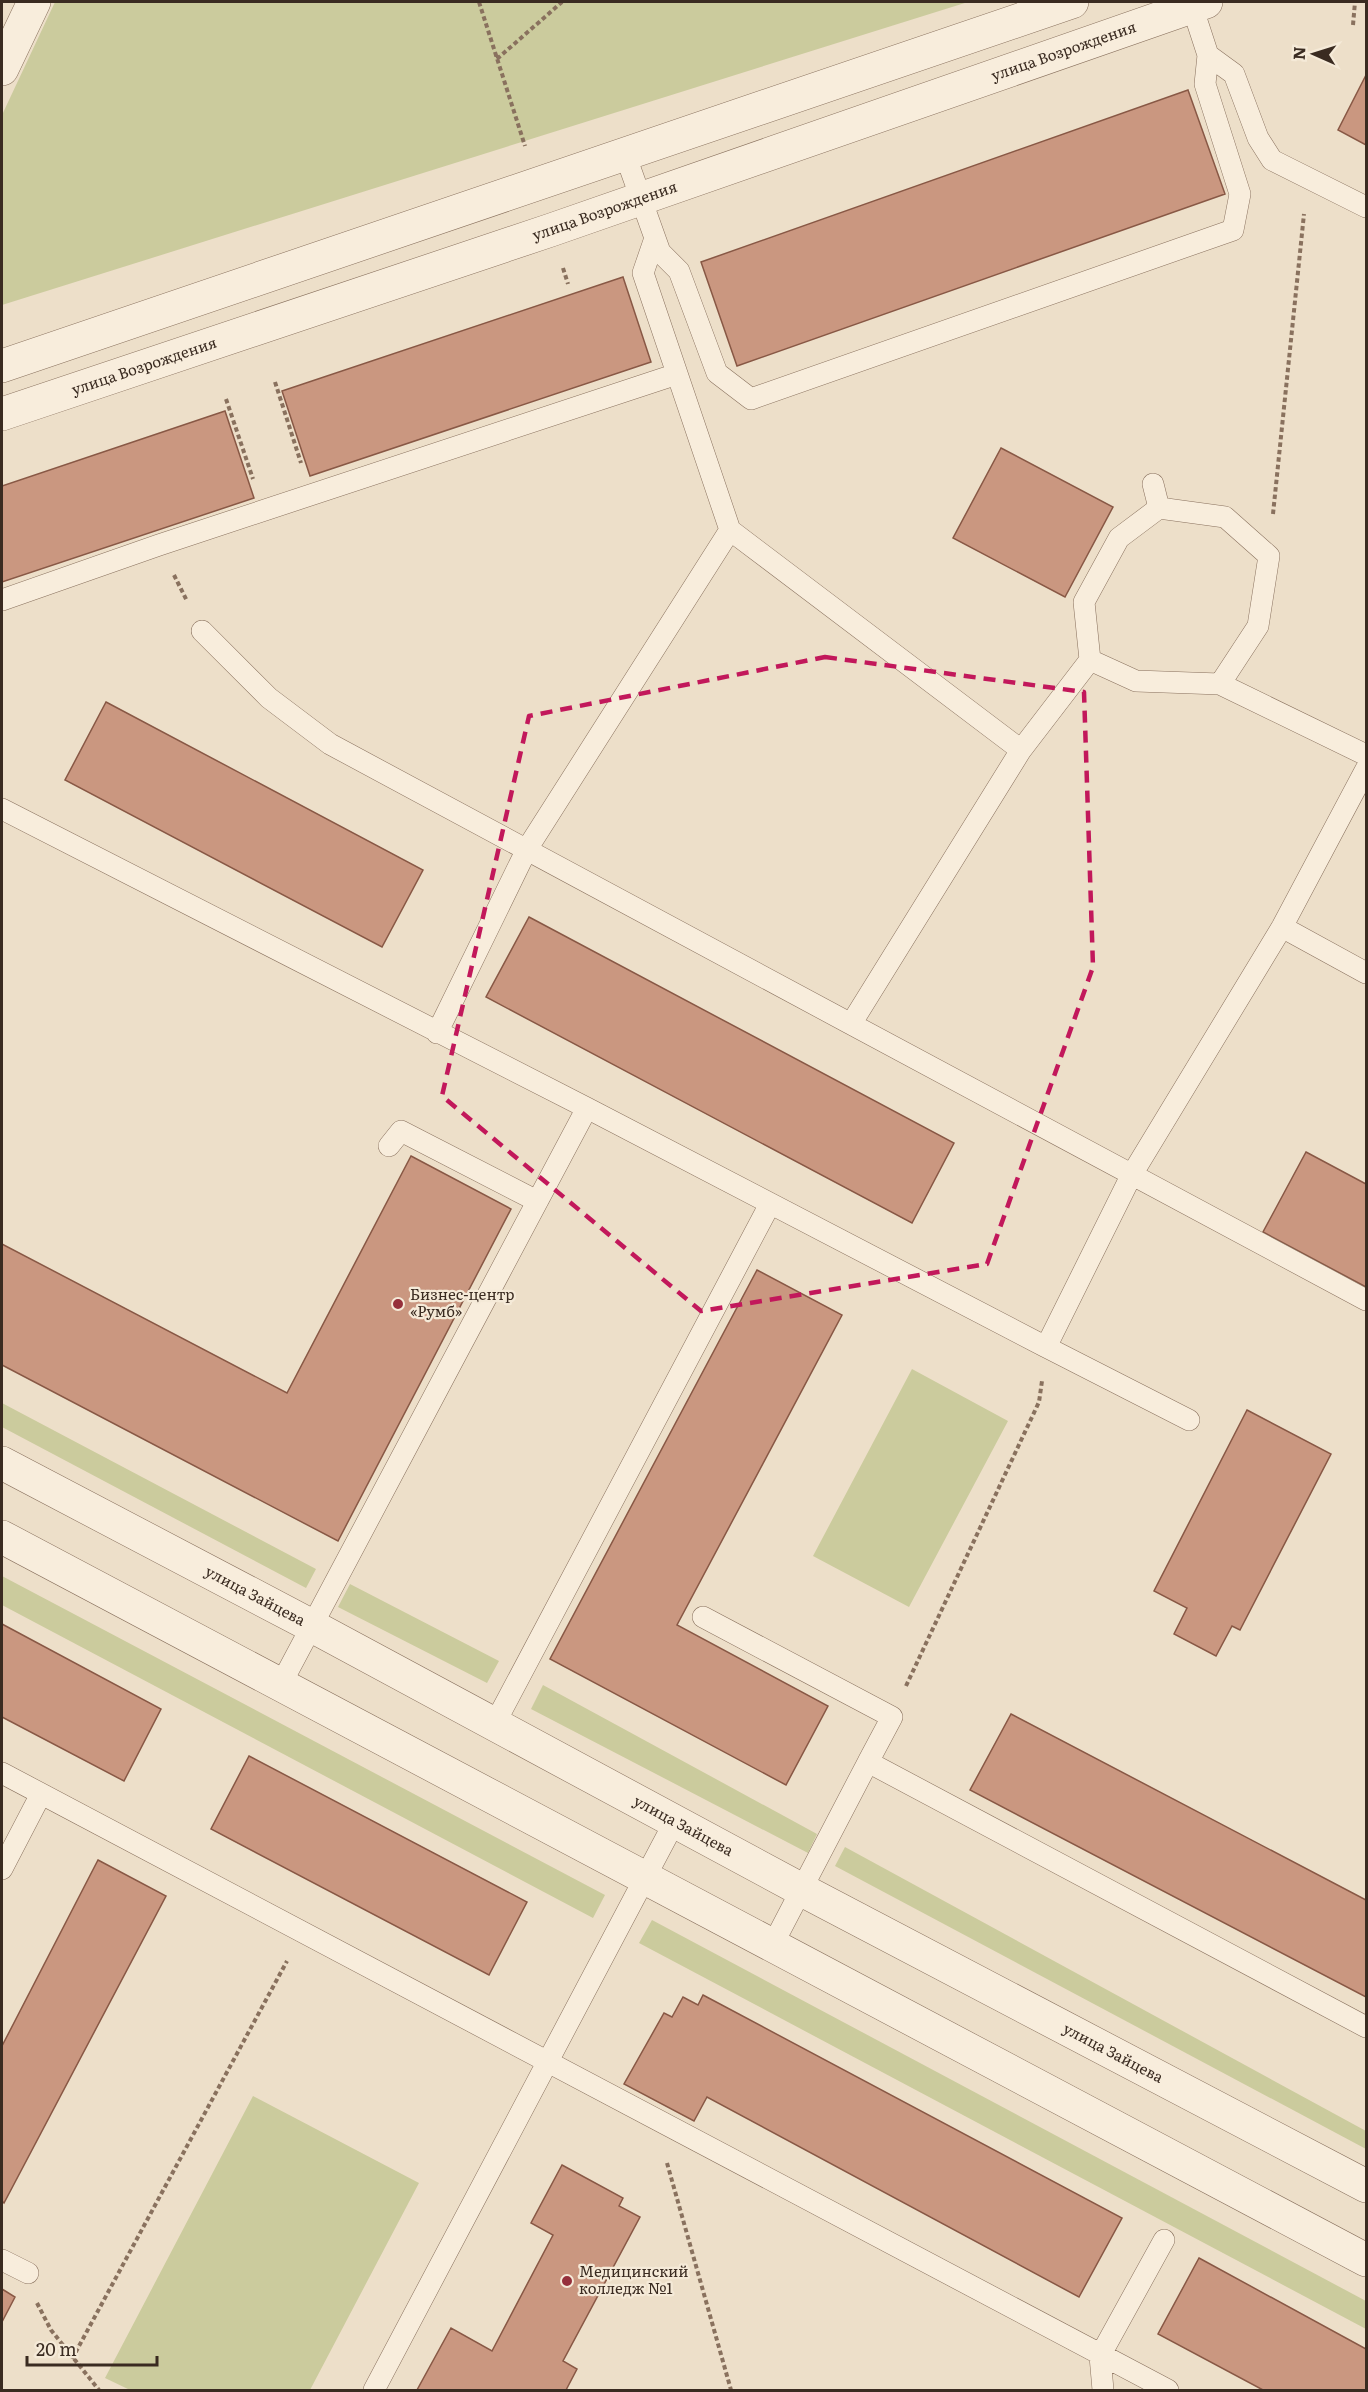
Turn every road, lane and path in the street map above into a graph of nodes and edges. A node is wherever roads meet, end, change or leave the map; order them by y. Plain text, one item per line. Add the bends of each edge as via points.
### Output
1 (34, 2) edge
2 (479, 2) edge
3 (562, 2) edge
4 (1072, 2) edge
5 (1355, 2) edge
6 (1199, 4) edge
7 (1353, 25) dead end
8 (1208, 55) junction
9 (497, 59) junction
10 (2, 69) edge
11 (528, 154) dead end
12 (625, 154) junction
13 (1308, 178) junction
14 (642, 198) junction
15 (1366, 207) edge
16 (655, 238) junction
17 (2, 366) edge
18 (677, 374) junction
19 (275, 382) dead end
20 (226, 399) dead end
21 (2, 414) edge
22 (1153, 484) dead end
23 (311, 495) junction
24 (1159, 508) junction
25 (263, 511) junction
26 (730, 530) junction
27 (159, 545) junction
28 (1269, 556) junction
29 (2, 600) edge
30 (202, 631) joint
31 (1090, 660) junction
32 (1220, 684) junction
33 (1021, 750) junction
34 (1366, 754) edge
35 (1366, 769) edge
36 (2, 809) edge
37 (527, 849) junction
38 (1282, 927) junction
39 (1366, 974) edge
40 (850, 1024) junction
41 (437, 1033) junction
42 (587, 1108) junction
43 (389, 1146) dead end
44 (1131, 1176) junction
45 (537, 1201) junction
46 (770, 1204) junction
47 (1366, 1300) edge
48 (1046, 1347) junction
49 (1189, 1420) dead end
50 (2, 1463) edge
51 (2, 1537) edge
52 (703, 1617) dead end
53 (312, 1626) junction
54 (281, 1683) junction
55 (892, 1717) junction
56 (494, 1725) junction
57 (868, 1762) junction
58 (2, 1773) edge
59 (41, 1794) junction
60 (675, 1821) junction
61 (2, 1869) edge
62 (645, 1878) junction
63 (801, 1890) junction
64 (303, 1932) junction
65 (772, 1946) junction
66 (1366, 2027) edge
67 (546, 2061) junction
68 (656, 2121) junction
69 (1366, 2186) edge
70 (1164, 2240) dead end
71 (2, 2260) edge
72 (1366, 2260) edge
73 (28, 2273) joint
74 (1100, 2356) junction
75 (72, 2359) junction
76 (99, 2391) edge
77 (374, 2391) edge
78 (731, 2391) edge
79 (1103, 2391) edge
80 (1168, 2391) edge

1 - 10 street
2 - 9 path
3 - 9 path
4 - 12 street
5 - 7 path
6 - 8 lane
6 - 14 street, улица Возрождения
8 - 13 lane via 1234,74 1258,138 1272,160
8 - 16 lane via 1205,84 1240,194 1233,230 751,399 717,373 679,271 660,252
9 - 11 path
12 - 14 lane
12 - 17 street
13 - 15 lane
13 - 28 path
14 - 16 lane
14 - 21 street, улица Возрождения
16 - 18 lane via 643,273
18 - 23 lane
18 - 26 lane
19 - 23 path
20 - 25 path
22 - 24 lane
23 - 25 lane
24 - 28 lane via 1225,517
24 - 31 lane via 1119,538 1084,602
25 - 27 lane
26 - 33 lane
26 - 37 lane
27 - 29 lane
27 - 30 path
28 - 32 lane via 1258,626
30 - 37 lane via 269,698 330,744
31 - 32 lane via 1136,681
31 - 33 lane
32 - 34 lane
33 - 40 lane
35 - 38 lane
36 - 41 lane
37 - 40 lane
37 - 41 lane
38 - 39 lane
38 - 44 lane
40 - 44 lane
41 - 42 lane
42 - 45 lane
42 - 46 lane
43 - 45 lane via 401,1131
44 - 47 lane
44 - 48 lane
45 - 53 lane
46 - 48 lane
46 - 56 lane
48 - 49 lane
48 - 55 path via 1038,1402
50 - 53 street, улица Зайцева
51 - 54 street
52 - 55 lane
53 - 54 lane
53 - 56 street, улица Зайцева
54 - 62 street
55 - 57 lane
56 - 60 street, улица Зайцева
57 - 63 lane
57 - 66 lane
58 - 59 lane
59 - 61 lane
59 - 64 lane
60 - 62 lane
60 - 63 street, улица Зайцева
62 - 65 street
62 - 67 lane
63 - 65 lane
63 - 69 street, улица Зайцева
64 - 67 lane
64 - 75 path
65 - 72 street
67 - 68 lane
67 - 77 lane
68 - 74 lane
68 - 78 path
70 - 74 lane
71 - 73 lane
73 - 75 path via 38,2306
74 - 79 lane
74 - 80 lane
75 - 76 path

